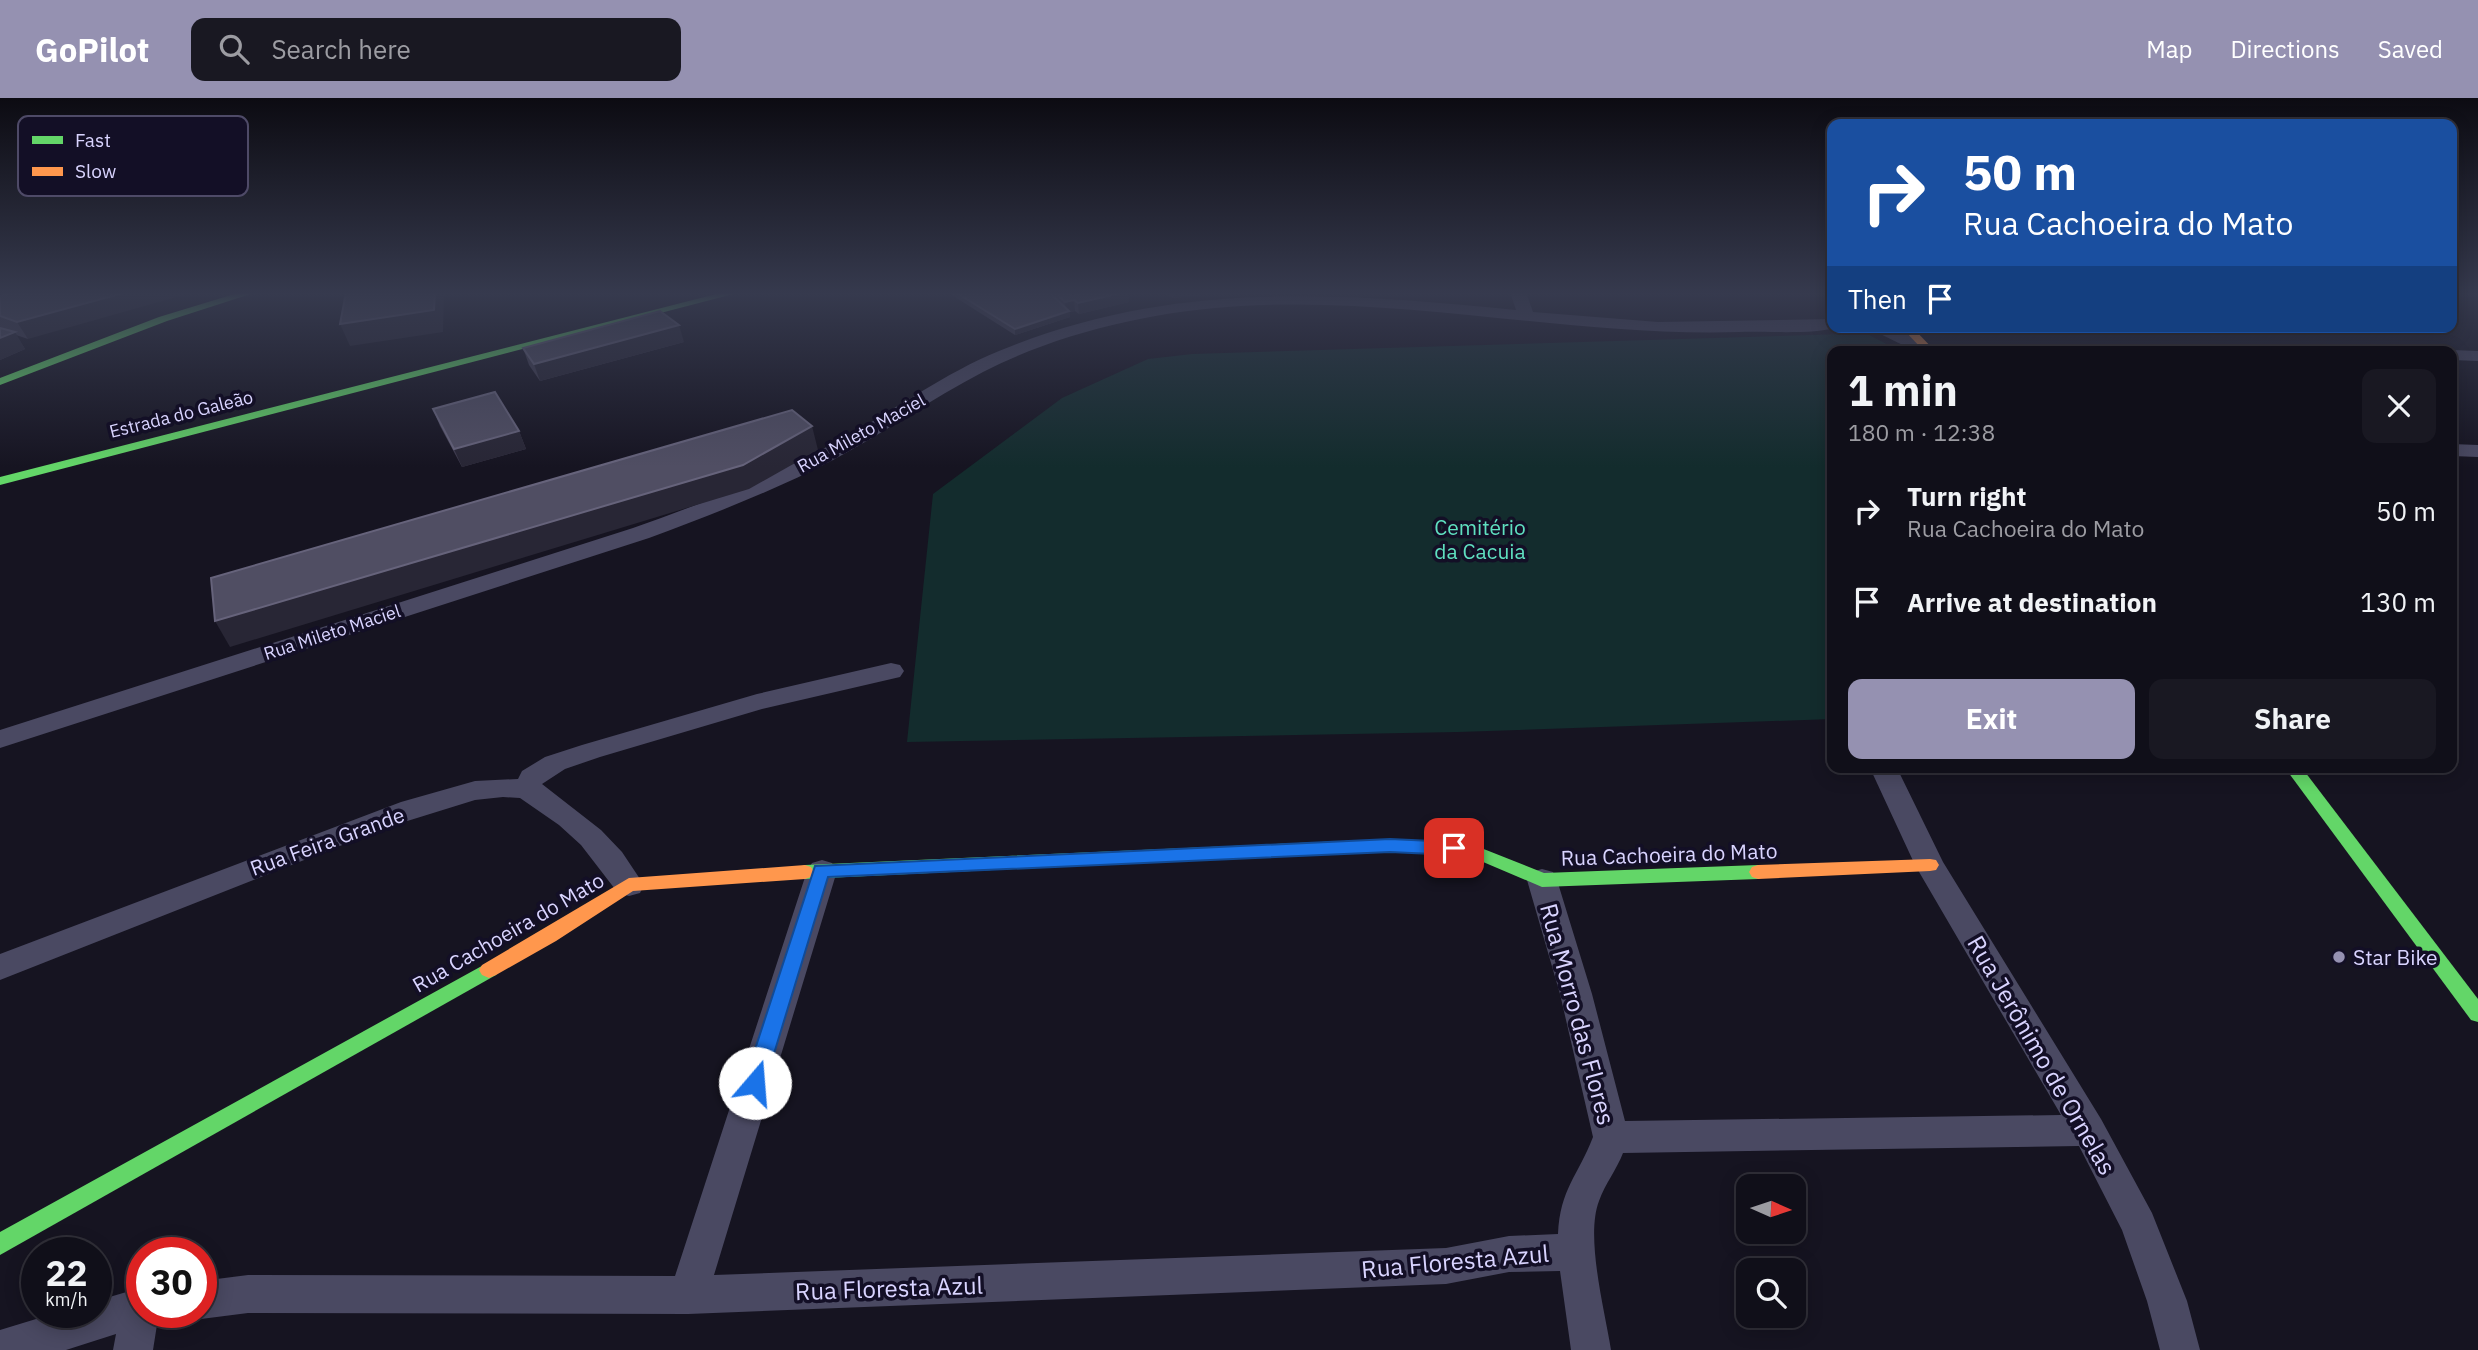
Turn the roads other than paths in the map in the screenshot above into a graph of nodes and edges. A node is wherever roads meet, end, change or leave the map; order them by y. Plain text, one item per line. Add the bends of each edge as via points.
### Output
1 (82, 350) edge
2 (508, 350) edge
3 (1018, 350) edge
4 (2457, 355) edge
5 (2478, 356) edge
6 (0, 382) edge
7 (2457, 450) edge
8 (2478, 452) edge
9 (83, 459) junction
10 (0, 471) edge
11 (0, 481) edge
12 (891, 671) dead end
13 (0, 739) edge
14 (1885, 773) edge
15 (2297, 773) edge
16 (526, 789) junction
17 (1930, 865) junction
18 (821, 871) junction
19 (1542, 880) junction
20 (629, 885) junction
21 (0, 967) edge
22 (2478, 1014) edge
23 (2089, 1130) junction
24 (1611, 1137) junction
25 (0, 1244) edge
26 (1576, 1252) junction
27 (688, 1295) junction
28 (217, 1298) edge
29 (126, 1312) edge
30 (137, 1328) edge
31 (1, 1350) edge
32 (133, 1350) edge
33 (1591, 1350) edge
34 (2180, 1350) edge

1 - 6 main road
2 - 9 main road, Estrada do Galeão
3 - 13 street, Rua Mileto Maciel via 956,379 853,441 731,501
4 - 5 street
7 - 8 street
9 - 10 main road
9 - 11 main road
12 - 16 street via 757,702 590,751 555,763 532,778
14 - 17 street, Rua Jerônimo de Ornelas
15 - 22 main road
16 - 20 street via 586,831
16 - 21 street, Rua Feira Grande via 491,787 427,804 105,923
17 - 19 main road, Rua Cachoeira do Mato
17 - 23 street, Rua Jerônimo de Ornelas
18 - 19 main road, Rua Cachoeira do Mato via 1390,845 1471,850
18 - 20 main road, Rua Cachoeira do Mato
18 - 27 street
19 - 24 street, Rua Morro das Flores
20 - 25 main road, Rua Cachoeira do Mato via 549,936
23 - 24 street
23 - 34 street, Rua Jerônimo de Ornelas via 2139,1225
24 - 26 street, Rua Morro das Flores via 1581,1197
26 - 27 street, Rua Floresta Azul via 1509,1254 1446,1266
26 - 33 street, Rua Morro das Flores
27 - 28 street, Rua Floresta Azul via 248,1294
29 - 31 street
30 - 32 street

